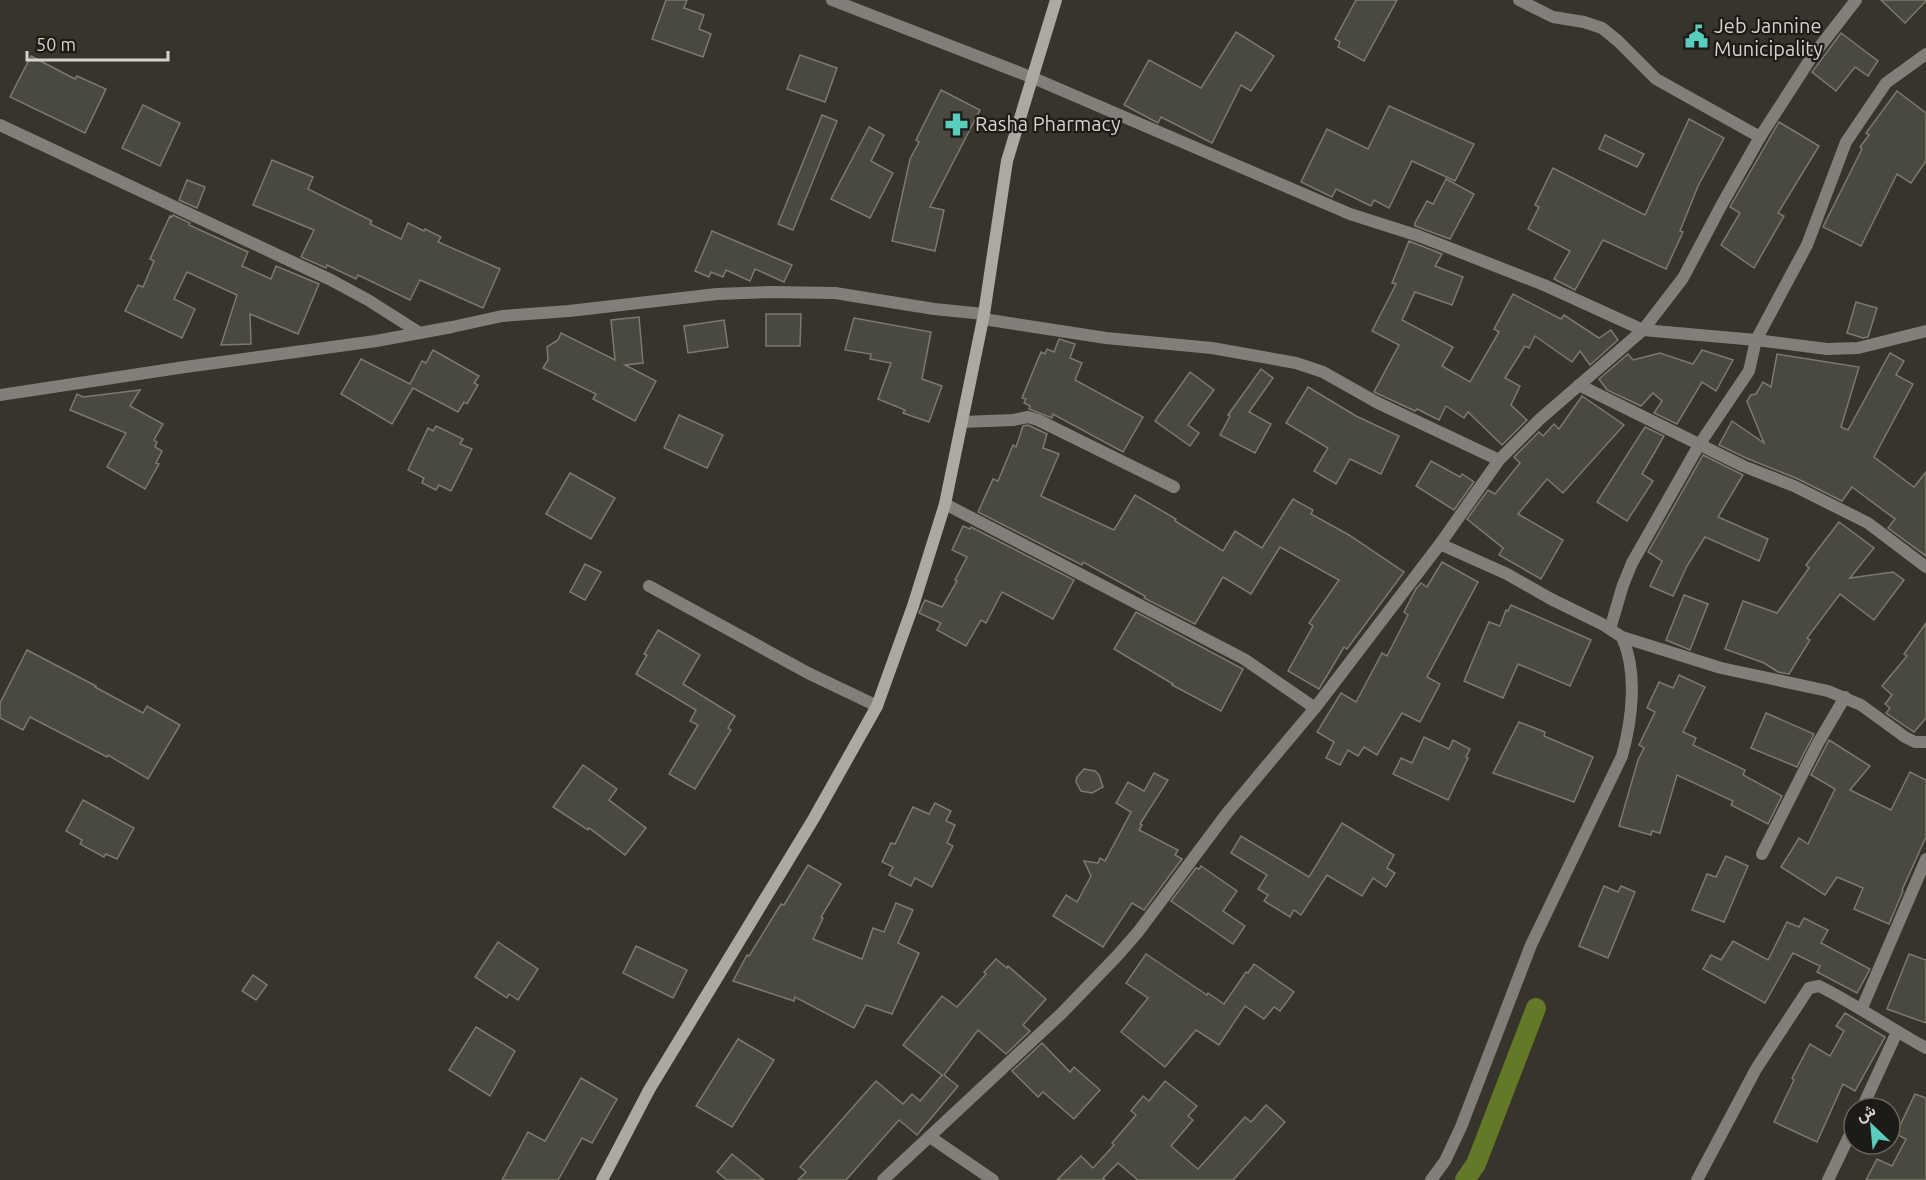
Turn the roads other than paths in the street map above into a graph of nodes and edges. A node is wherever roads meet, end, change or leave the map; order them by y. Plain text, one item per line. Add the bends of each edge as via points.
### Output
1 (832, 0) edge
2 (1056, 0) edge
3 (1519, 0) edge
4 (1856, 0) edge
5 (1926, 54) edge
6 (1031, 77) junction
7 (0, 125) edge
8 (1760, 137) junction
9 (983, 316) junction
10 (1643, 330) junction
11 (1926, 331) edge
12 (420, 333) junction
13 (1756, 340) junction
14 (1579, 385) junction
15 (0, 395) edge
16 (962, 422) junction
17 (1699, 444) junction
18 (1499, 460) junction
19 (1174, 487) dead end
20 (945, 504) junction
21 (1440, 543) junction
22 (1926, 566) edge
23 (649, 586) dead end
24 (1610, 629) junction
25 (1622, 637) junction
26 (1845, 697) junction
27 (877, 706) junction
28 (1314, 708) junction
29 (1926, 742) edge
30 (1762, 854) dead end
31 (1926, 859) edge
32 (1862, 1008) junction
33 (1897, 1032) junction
34 (1926, 1048) edge
35 (1868, 1096) edge
36 (930, 1137) junction
37 (1842, 1151) edge
38 (602, 1180) edge
39 (883, 1180) edge
40 (993, 1180) edge
41 (1431, 1180) edge
42 (1697, 1180) edge
43 (1828, 1180) edge

1 - 6 street
2 - 6 main road
3 - 8 street via 1553,17 1602,28 1656,79
4 - 8 street via 1811,58
5 - 13 street via 1886,82 1846,142 1807,245
6 - 9 main road via 1007,161
6 - 10 street via 1350,214 1481,259
7 - 12 street via 332,280
8 - 10 street via 1683,278
9 - 12 street via 834,293 759,292 502,316
9 - 16 main road
9 - 18 street via 1106,338 1212,348 1296,363 1323,372 1378,403
10 - 13 street
10 - 14 street
11 - 13 street via 1858,348 1827,349
12 - 15 street
13 - 17 street via 1749,371
14 - 17 street
14 - 18 street
16 - 19 street via 1028,417 1038,420
16 - 20 main road
17 - 22 street via 1868,523
17 - 24 street via 1632,563
18 - 21 street
20 - 27 main road
20 - 28 street via 1244,658
21 - 24 street
21 - 28 street
23 - 27 street
24 - 25 street
25 - 26 street via 1721,668
25 - 41 street via 1629,652 1632,689 1622,756 1531,945 1461,1127
26 - 29 street via 1905,737
26 - 30 street
27 - 38 main road via 814,818 649,1090
28 - 36 street via 1117,956
31 - 32 street
32 - 33 street
32 - 42 street via 1819,986 1806,991 1751,1078
33 - 34 street
33 - 35 street
36 - 39 street
36 - 40 street
37 - 43 street

